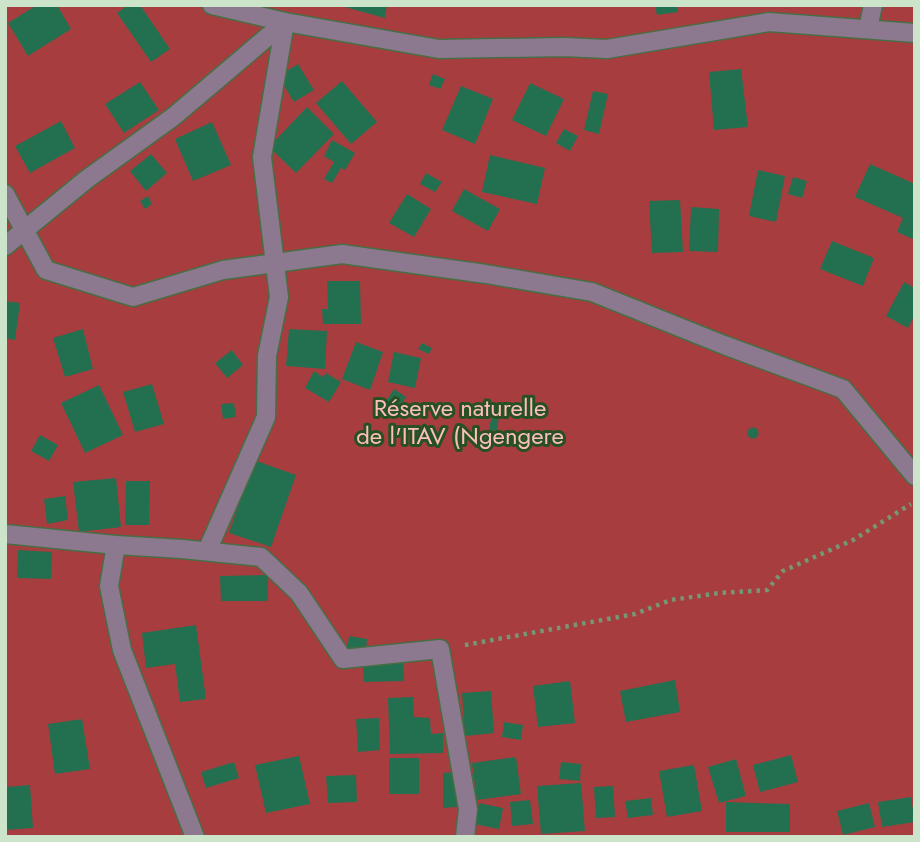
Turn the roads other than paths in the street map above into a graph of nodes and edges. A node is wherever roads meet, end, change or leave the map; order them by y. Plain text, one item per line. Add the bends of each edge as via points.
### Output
1 (212, 5) edge
2 (873, 5) edge
3 (285, 22) junction
4 (868, 29) junction
5 (915, 33) edge
6 (5, 194) edge
7 (25, 230) junction
8 (5, 246) edge
9 (275, 263) junction
10 (915, 476) edge
11 (5, 534) edge
12 (116, 545) junction
13 (207, 551) junction
14 (195, 837) edge
15 (465, 837) edge

1 - 3 street
2 - 4 street
3 - 4 street via 439,48 607,49 769,22
3 - 7 street via 173,117
3 - 9 street via 261,157
4 - 5 street
6 - 7 street
7 - 8 street
7 - 9 street via 46,270 134,297 223,270
9 - 10 street via 342,254 593,292 843,389
9 - 13 street via 279,297 267,356 266,417
11 - 12 street
12 - 13 street
12 - 14 street via 109,586 122,650
13 - 15 street via 261,557 299,593 343,659 440,649 468,809

